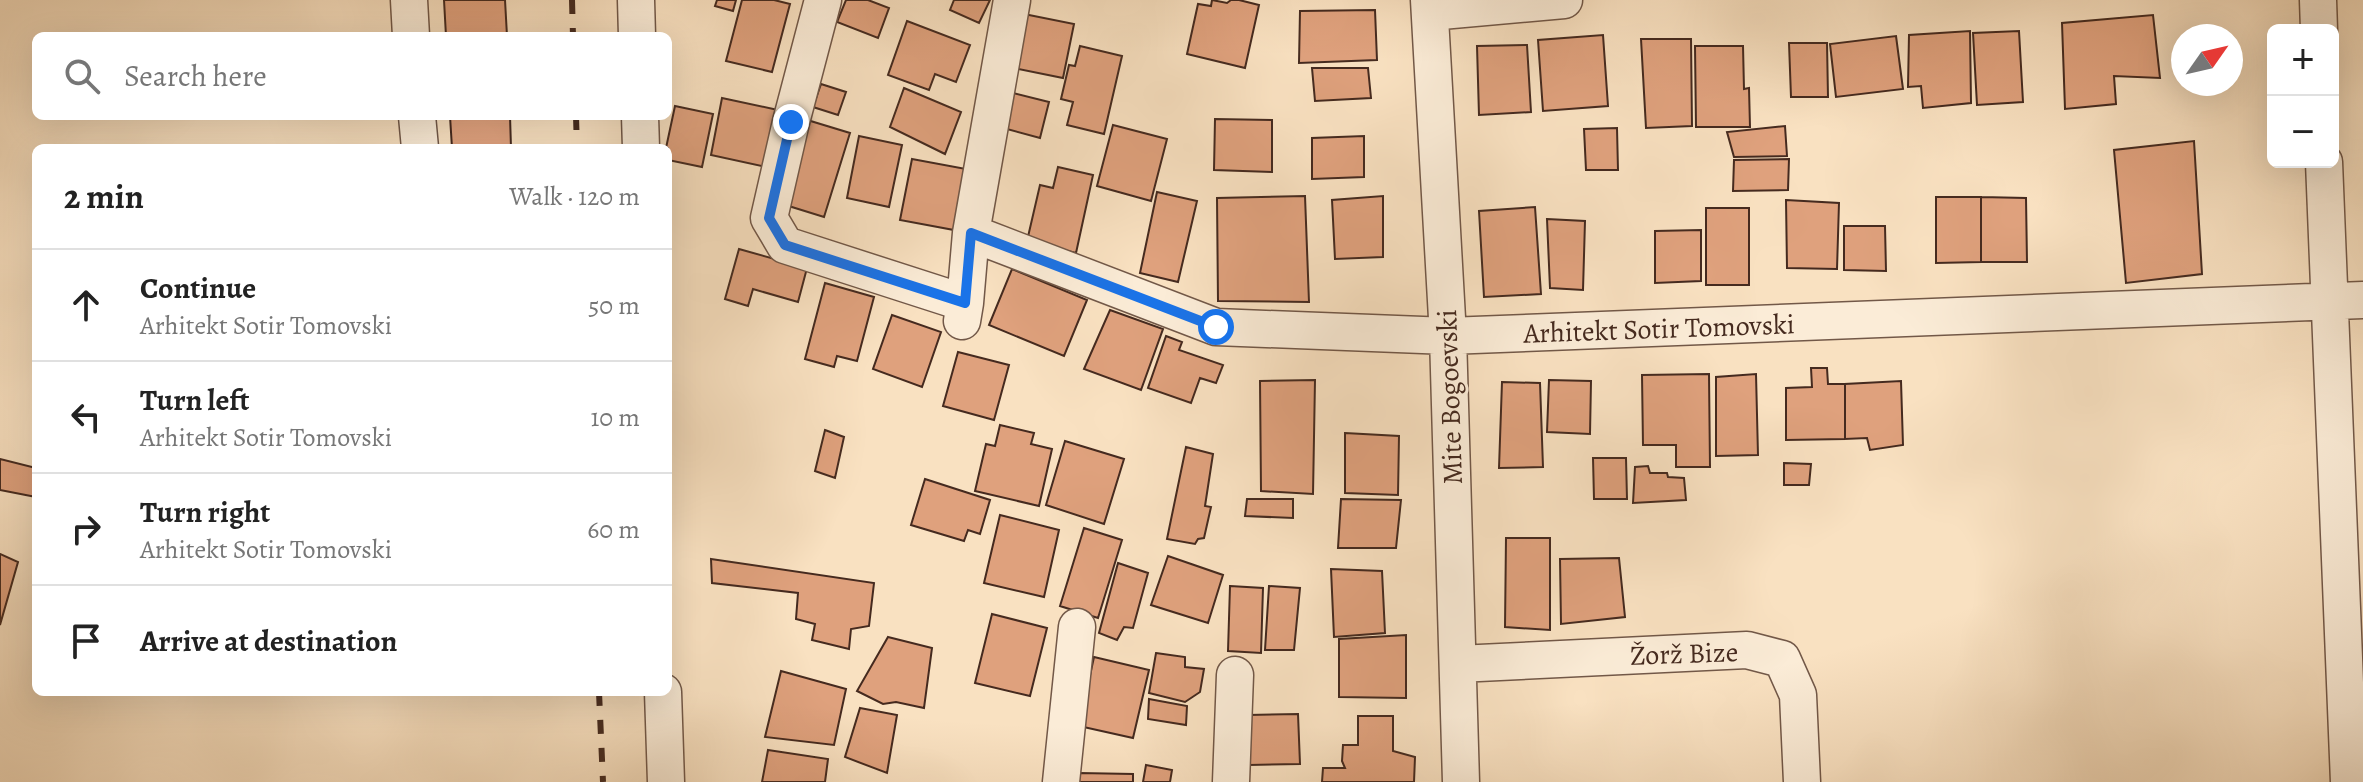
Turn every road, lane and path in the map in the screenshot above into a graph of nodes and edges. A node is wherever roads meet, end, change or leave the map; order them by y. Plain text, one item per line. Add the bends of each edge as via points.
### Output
1 (409, 0) edge
2 (636, 0) edge
3 (823, 0) edge
4 (1012, 0) edge
5 (1564, 0) edge
6 (2318, 0) edge
7 (1430, 6) edge
8 (2319, 24) edge
9 (411, 32) edge
10 (637, 32) edge
11 (417, 120) edge
12 (640, 120) edge
13 (420, 144) edge
14 (641, 144) edge
15 (2325, 168) edge
16 (971, 233) junction
17 (2346, 300) edge
18 (1448, 336) junction
19 (1077, 627) dead end
20 (1458, 664) junction
21 (1235, 675) dead end
22 (663, 696) edge
23 (666, 782) edge
24 (1061, 782) edge
25 (1231, 782) edge
26 (1461, 782) edge
27 (1802, 782) edge
28 (2349, 782) edge

1 - 9 street
2 - 10 street
3 - 16 street via 769,218 785,245 964,312
4 - 16 street
5 - 7 street, Mite Bogoevski
6 - 8 street
7 - 18 street, Mite Bogoevski
11 - 13 street
12 - 14 street
15 - 17 street
16 - 18 street, Arhitekt Sotir Tomovski via 1216,327
17 - 18 street, Arhitekt Sotir Tomovski
17 - 28 street
18 - 20 street, Mite Bogoevski
19 - 24 street
20 - 26 street, Mite Bogoevski
20 - 27 street, Žorž Bize via 1747,650 1782,659 1798,695
21 - 25 street
22 - 23 street

